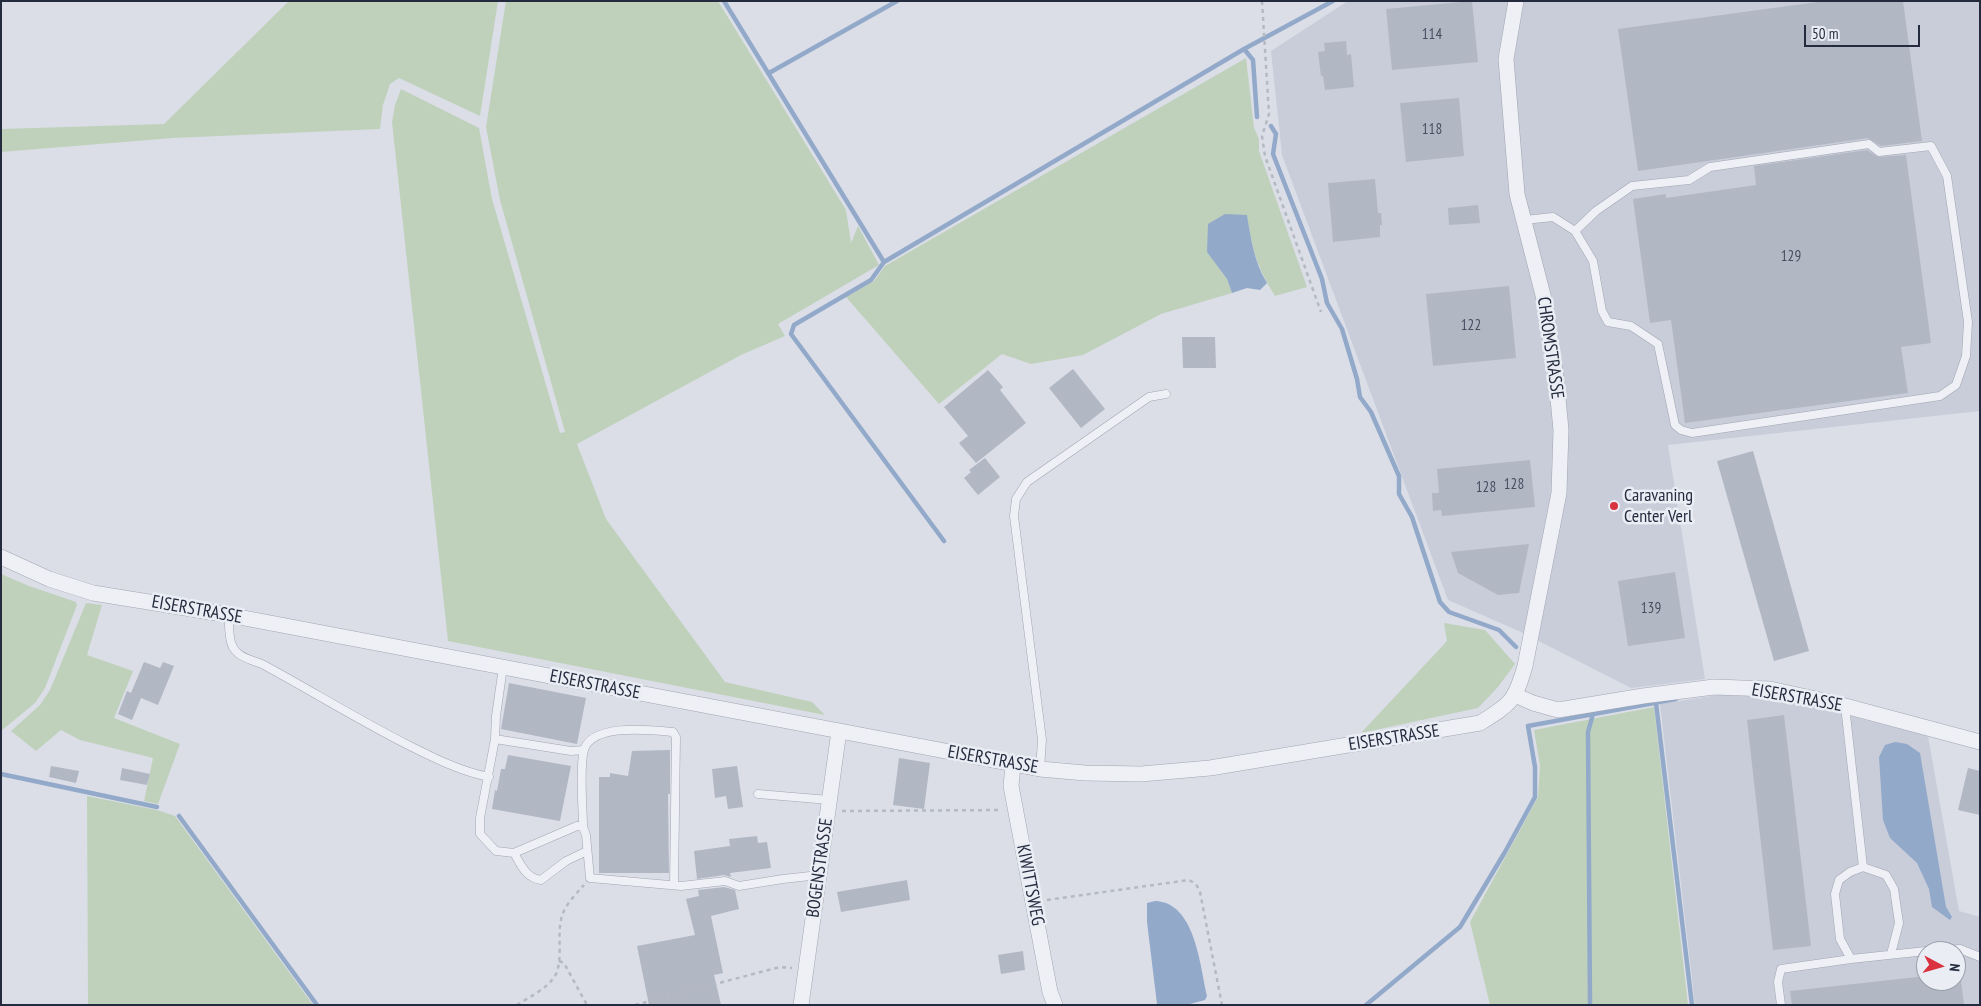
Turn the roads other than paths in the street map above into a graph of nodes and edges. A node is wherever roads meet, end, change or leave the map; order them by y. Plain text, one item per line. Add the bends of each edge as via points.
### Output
1 (1516, 1) edge
2 (1524, 220) junction
3 (1574, 231) junction
4 (1166, 394) dead end
5 (1, 557) edge
6 (230, 616) junction
7 (504, 667) junction
8 (1515, 695) junction
9 (1845, 706) junction
10 (839, 731) junction
11 (496, 739) junction
12 (1980, 742) edge
13 (584, 750) junction
14 (1013, 764) junction
15 (1040, 769) junction
16 (488, 777) junction
17 (758, 794) dead end
18 (828, 806) junction
19 (583, 827) junction
20 (587, 851) junction
21 (514, 853) junction
22 (1863, 867) junction
23 (818, 876) junction
24 (674, 885) junction
25 (1966, 951) edge
26 (1916, 952) edge
27 (1891, 954) junction
28 (1980, 958) edge
29 (1851, 959) junction
30 (800, 1005) edge
31 (1055, 1005) edge
32 (1781, 1005) edge

1 - 2 street, CHROMSTRASSE via 1506,59 1517,194
2 - 3 lane via 1553,217
2 - 8 street, CHROMSTRASSE via 1545,302 1561,430 1554,520 1525,666
3 - 3 lane via 1593,260 1602,311 1608,322 1631,326 1658,344 1675,425 1681,430 1692,433 1940,396 1956,385 1966,356 1968,322 1946,176 1931,146 1880,152 1869,144 1710,167 1689,180 1632,186
4 - 15 lane via 1148,397 1027,482 1016,499 1014,516 1042,740
5 - 6 street, EISERSTRASSE via 49,579 93,593
6 - 7 street, EISERSTRASSE
6 - 16 lane via 231,646 240,656 262,664 385,734 465,772
7 - 10 street, EISERSTRASSE
7 - 11 lane via 496,716
8 - 9 street, EISERSTRASSE via 1558,710 1714,686 1770,688
8 - 15 street, EISERSTRASSE via 1505,708 1480,723 1210,768 1141,774
9 - 12 street, EISERSTRASSE
9 - 22 lane
10 - 14 street, EISERSTRASSE
10 - 18 street, BOGENSTRASSE
11 - 13 lane via 571,751
11 - 16 lane
13 - 19 lane
13 - 24 lane via 598,735 613,731 673,732 676,737
14 - 15 street, EISERSTRASSE
14 - 31 street, KIWITTSWEG via 1011,786
16 - 21 lane via 480,834 496,851
17 - 18 lane
18 - 23 street, BOGENSTRASSE
19 - 20 lane
19 - 21 lane via 577,826
20 - 21 lane via 566,861 541,880 526,874
20 - 24 lane via 590,878
22 - 27 lane via 1886,875 1894,888 1899,924
22 - 29 lane via 1839,880 1835,894 1840,939
23 - 24 lane via 739,886 725,881
23 - 30 street, BOGENSTRASSE
25 - 28 lane
26 - 27 lane
27 - 29 lane
29 - 32 lane via 1781,969 1778,982

